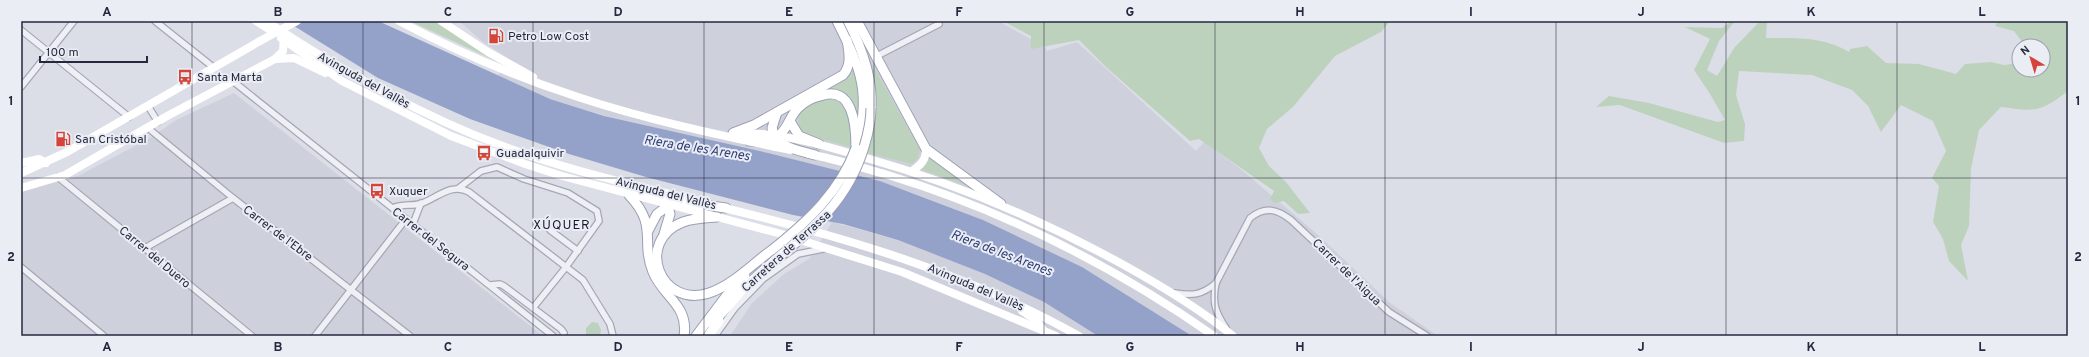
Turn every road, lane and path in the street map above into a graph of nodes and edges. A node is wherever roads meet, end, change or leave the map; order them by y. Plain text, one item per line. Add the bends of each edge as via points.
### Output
1 (74, 21) edge
2 (155, 21) edge
3 (256, 21) edge
4 (266, 21) edge
5 (297, 21) edge
6 (399, 21) edge
7 (441, 21) edge
8 (837, 21) edge
9 (848, 21) edge
10 (857, 21) edge
11 (938, 24) dead end
12 (21, 30) edge
13 (284, 36) junction
14 (847, 40) junction
15 (50, 53) junction
16 (875, 57) junction
17 (276, 59) junction
18 (213, 67) junction
19 (342, 81) junction
20 (234, 82) junction
21 (21, 87) edge
22 (558, 91) junction
23 (148, 106) junction
24 (867, 109) junction
25 (777, 112) junction
26 (129, 117) junction
27 (790, 121) junction
28 (158, 122) junction
29 (148, 128) junction
30 (696, 128) junction
31 (734, 133) junction
32 (776, 136) junction
33 (749, 141) junction
34 (819, 144) junction
35 (856, 148) junction
36 (926, 149) junction
37 (815, 155) junction
38 (21, 163) edge
39 (46, 163) junction
40 (912, 171) junction
41 (21, 173) edge
42 (58, 177) junction
43 (631, 185) junction
44 (21, 188) edge
45 (459, 188) junction
46 (629, 195) junction
47 (232, 198) junction
48 (421, 203) junction
49 (1001, 204) junction
50 (668, 205) junction
51 (392, 208) junction
52 (726, 208) junction
53 (716, 217) junction
54 (406, 219) junction
55 (413, 224) junction
56 (550, 230) dead end
57 (648, 231) junction
58 (664, 235) junction
59 (145, 248) junction
60 (829, 248) junction
61 (772, 250) junction
62 (578, 251) junction
63 (21, 267) edge
64 (566, 267) junction
65 (1216, 283) junction
66 (490, 286) junction
67 (350, 289) junction
68 (1172, 293) junction
69 (727, 295) junction
70 (1007, 300) junction
71 (728, 307) junction
72 (533, 308) junction
73 (1050, 334) edge
74 (1231, 334) edge
75 (104, 336) edge
76 (252, 336) edge
77 (315, 336) edge
78 (410, 336) edge
79 (553, 336) edge
80 (563, 336) edge
81 (613, 336) edge
82 (684, 336) edge
83 (689, 336) edge
84 (696, 336) edge
85 (703, 336) edge
86 (708, 336) edge
87 (714, 336) edge
88 (1079, 336) edge
89 (1214, 336) edge
90 (1427, 336) edge

1 - 15 street
2 - 18 street
3 - 13 main road, Avinguda del Vallès
4 - 13 main road, Avinguda del Vallès
5 - 18 main road, bridge
6 - 22 main road via 460,52
7 - 22 main road via 513,67
8 - 14 main road, Carretera de Terrassa
9 - 24 main road, Carretera de Terrassa via 866,65 871,89
10 - 16 main road
11 - 16 street
12 - 15 street
13 - 17 main road via 283,51
13 - 19 main road, Avinguda del Vallès
13 - 43 main road, Avinguda del Vallès via 378,90 455,127 540,159
14 - 24 main road, Carretera de Terrassa via 859,68
14 - 25 main road via 850,58 843,75
15 - 21 street
15 - 26 street
16 - 36 main road
17 - 19 main road via 294,58
17 - 20 main road
18 - 23 main road
19 - 46 main road, Avinguda del Vallès via 451,136 525,164
20 - 28 main road
20 - 51 street, Carrer del Segura
22 - 30 main road
23 - 26 main road
23 - 28 street
24 - 35 main road, Carretera de Terrassa
24 - 71 main road, Carretera de Terrassa, bridge via 868,131 860,160 845,191 820,222 747,285
25 - 31 main road
25 - 32 main road via 772,124
26 - 39 main road
27 - 32 main road
27 - 34 main road via 799,136
27 - 35 main road via 795,111 817,96 836,95 843,98 851,108
28 - 29 main road
29 - 42 main road
29 - 47 street, Carrer de l'Ebre
30 - 31 main road
30 - 33 main road via 712,134
31 - 32 main road
32 - 33 main road via 766,141
32 - 34 main road
32 - 37 main road via 783,144
33 - 37 main road
34 - 40 main road
35 - 61 main road, Carretera de Terrassa, bridge via 844,174 821,208
36 - 40 main road via 922,163
36 - 49 main road
37 - 89 main road via 936,190 1017,223 1140,287
38 - 39 main road via 38,159
39 - 41 main road
40 - 49 main road
42 - 44 main road
42 - 59 street, Carrer del Duero
43 - 50 main road via 664,198
43 - 52 main road, Avinguda del Vallès
45 - 48 street
45 - 62 street via 481,171 497,167 568,193 592,206 599,216 599,221
45 - 64 street via 475,196
46 - 50 main road, Avinguda del Vallès
46 - 57 main road via 641,209
47 - 59 street
47 - 67 street, Carrer de l'Ebre
48 - 51 street
48 - 55 street
49 - 68 main road via 1075,238
50 - 52 main road via 674,201
50 - 53 main road, Avinguda del Vallès
50 - 57 main road via 655,217
50 - 58 main road via 670,214
51 - 54 street, Carrer del Segura
52 - 70 main road, Avinguda del Vallès via 908,259
53 - 58 main road via 685,221
53 - 60 main road, Avinguda del Vallès
54 - 55 street, Carrer del Segura
54 - 67 street
55 - 66 street, Carrer del Segura
56 - 62 street
57 - 82 main road via 651,268 683,314
58 - 61 main road via 657,253 659,270 669,285 688,295 702,295 719,289
59 - 76 street, Carrer del Duero
60 - 73 main road, Avinguda del Vallès via 902,272
60 - 87 street via 798,254 764,279 742,299
61 - 69 main road, Carretera de Terrassa
62 - 64 street
63 - 75 street
64 - 72 street
64 - 81 street via 586,284 610,324
65 - 68 street via 1196,295
65 - 74 street via 1214,308
65 - 90 street, Carrer de l'Aigua via 1247,222 1255,214 1267,210 1280,212 1389,312
66 - 72 street via 504,286
66 - 79 street, Carrer del Segura
67 - 77 street
67 - 78 street, Carrer de l'Ebre
68 - 74 main road
69 - 83 main road
69 - 84 main road, Carretera de Terrassa
70 - 73 main road via 1032,317
70 - 88 main road, Avinguda del Vallès
71 - 85 main road, Carretera de Terrassa
71 - 86 main road
72 - 80 street via 561,329

